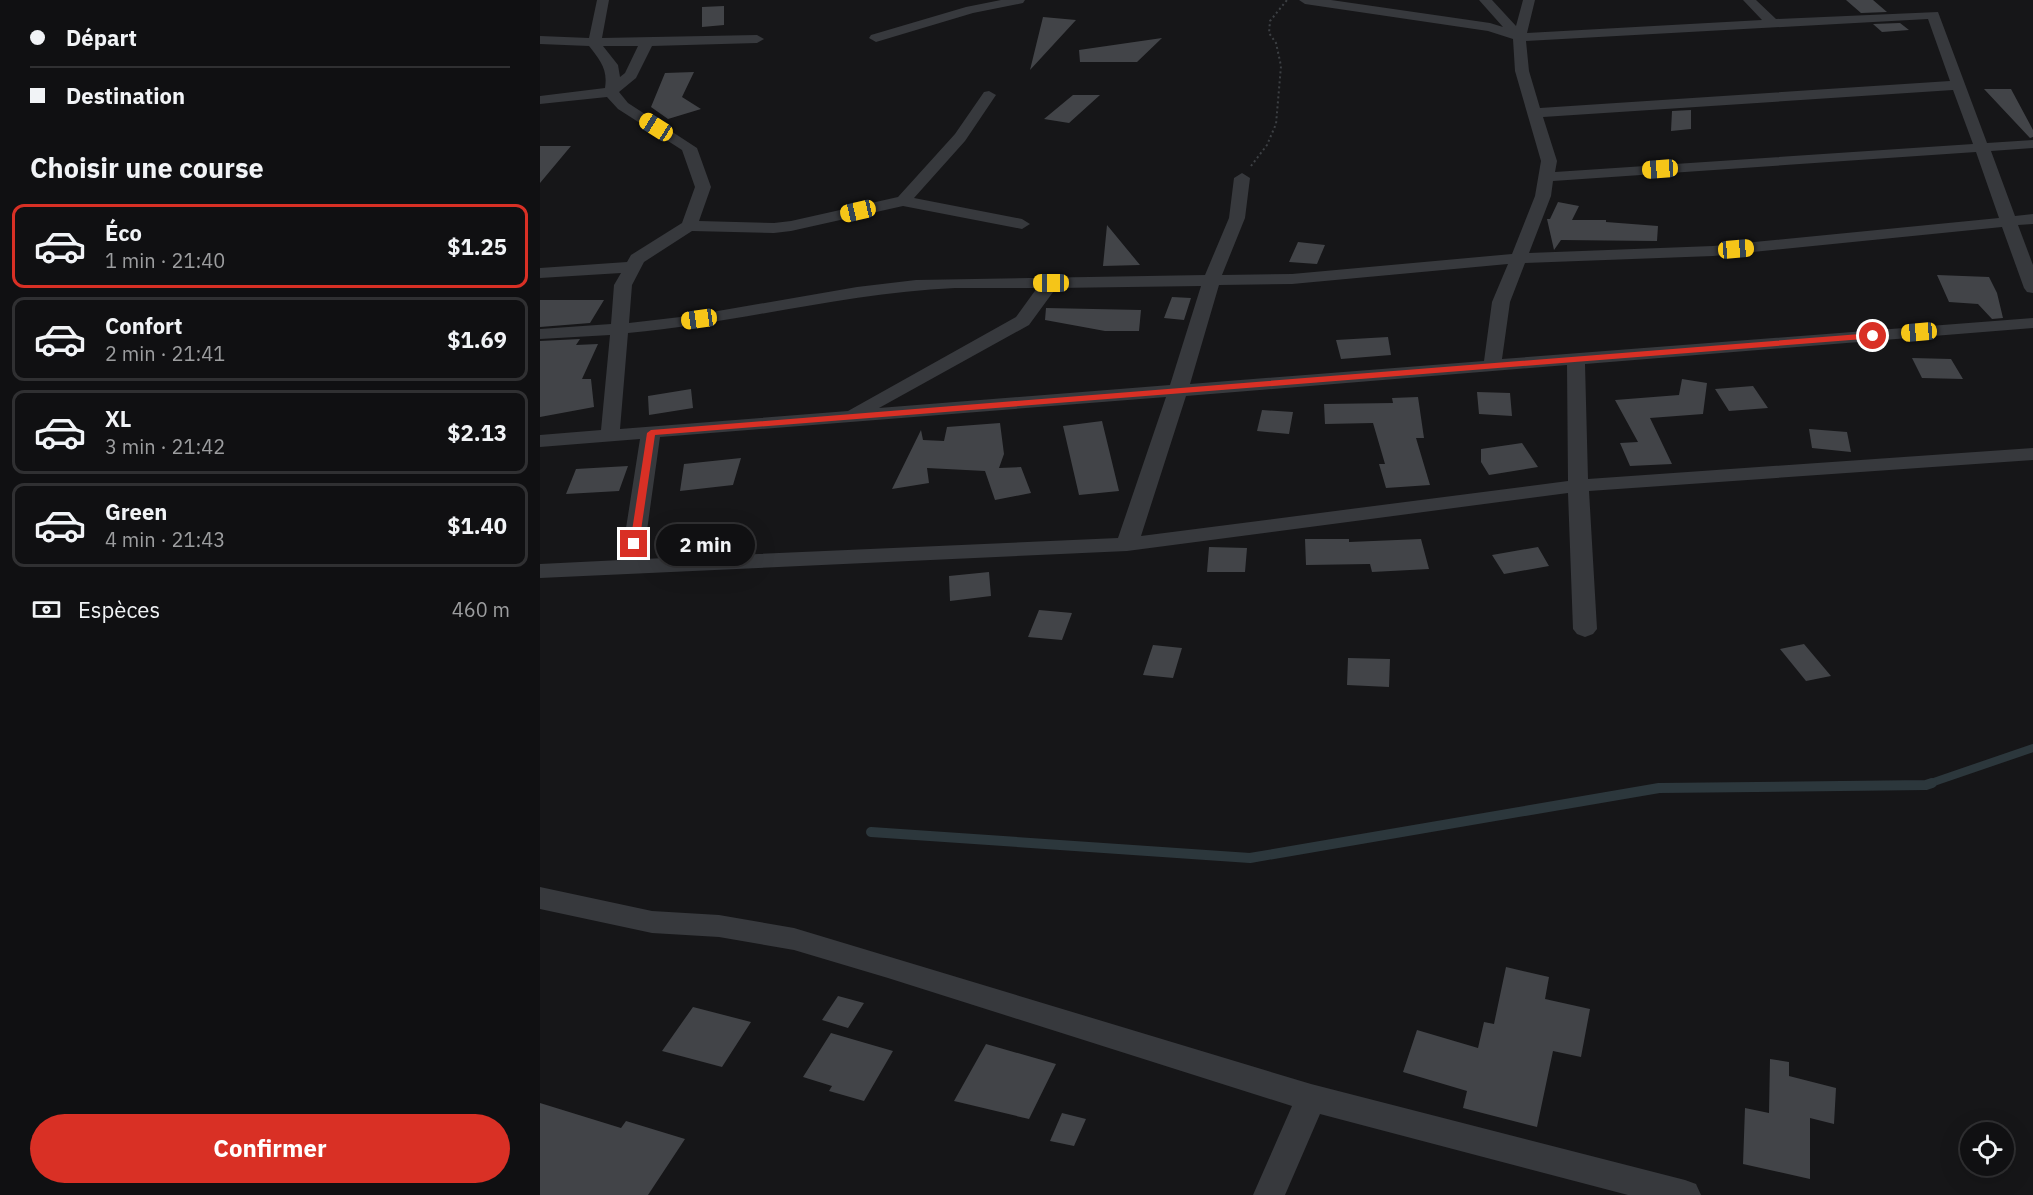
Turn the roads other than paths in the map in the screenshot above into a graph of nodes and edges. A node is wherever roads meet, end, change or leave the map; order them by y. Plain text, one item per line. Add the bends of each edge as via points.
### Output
1 (603, 0) edge
2 (1019, 0) edge
3 (1305, 0) edge
4 (1485, 0) edge
5 (1529, 0) edge
6 (1749, 0) edge
7 (1773, 24) junction
8 (1519, 37) junction
9 (876, 38) dead end
10 (757, 39) dead end
11 (540, 40) edge
12 (594, 44) junction
13 (646, 44) junction
14 (1958, 84) junction
15 (610, 92) junction
16 (989, 96) dead end
17 (540, 100) edge
18 (1534, 113) junction
19 (2033, 144) edge
20 (1980, 146) junction
21 (1546, 177) junction
22 (1242, 178) road end
23 (903, 201) junction
24 (2033, 219) edge
25 (2006, 220) junction
26 (1022, 224) dead end
27 (689, 226) junction
28 (1518, 258) junction
29 (632, 267) junction
30 (540, 273) edge
31 (1212, 279) junction
32 (1051, 283) junction
33 (2033, 288) edge
34 (2033, 323) edge
35 (619, 330) junction
36 (540, 334) edge
37 (1576, 360) junction
38 (1492, 367) junction
39 (1179, 392) junction
40 (849, 417) junction
41 (651, 433) junction
42 (610, 436) junction
43 (540, 441) edge
44 (2033, 454) edge
45 (1578, 486) junction
46 (1127, 544) junction
47 (631, 567) junction
48 (540, 571) edge
49 (1586, 629) dead end
50 (540, 898) edge
51 (1311, 1098) junction
52 (1269, 1195) edge
53 (1685, 1195) edge

1 - 12 street
2 - 9 street
3 - 8 street via 1490,27
4 - 8 street
5 - 8 street
6 - 7 street
7 - 8 street
7 - 14 street via 1933,15
8 - 18 street via 1522,71
10 - 13 street
11 - 12 street
12 - 13 street
12 - 15 street via 613,67
13 - 15 street via 631,75
14 - 18 street
14 - 20 street
15 - 17 street
15 - 27 street via 623,106 689,148 703,187
16 - 23 street via 942,159
18 - 21 street via 1549,161
19 - 20 street
20 - 21 street
20 - 25 street
21 - 28 street via 1544,196
22 - 31 street via 1237,218
23 - 26 street
23 - 27 street via 791,226
24 - 25 street
25 - 28 street via 1713,251
25 - 33 street
27 - 29 street via 637,259
28 - 31 street via 1292,279
28 - 38 street via 1501,302
29 - 30 street
29 - 35 street via 623,285
31 - 32 street
31 - 39 street
32 - 35 street via 899,286
32 - 40 street via 1023,321
34 - 37 street
35 - 36 street
35 - 42 street
37 - 38 street
37 - 45 street
38 - 39 street
39 - 40 street
39 - 46 street
40 - 41 street
41 - 42 street
41 - 47 street
42 - 43 street
44 - 45 street
45 - 46 street
45 - 49 street
46 - 47 street
47 - 48 street
50 - 51 street via 652,922 720,926 794,939
51 - 52 street
51 - 53 street

